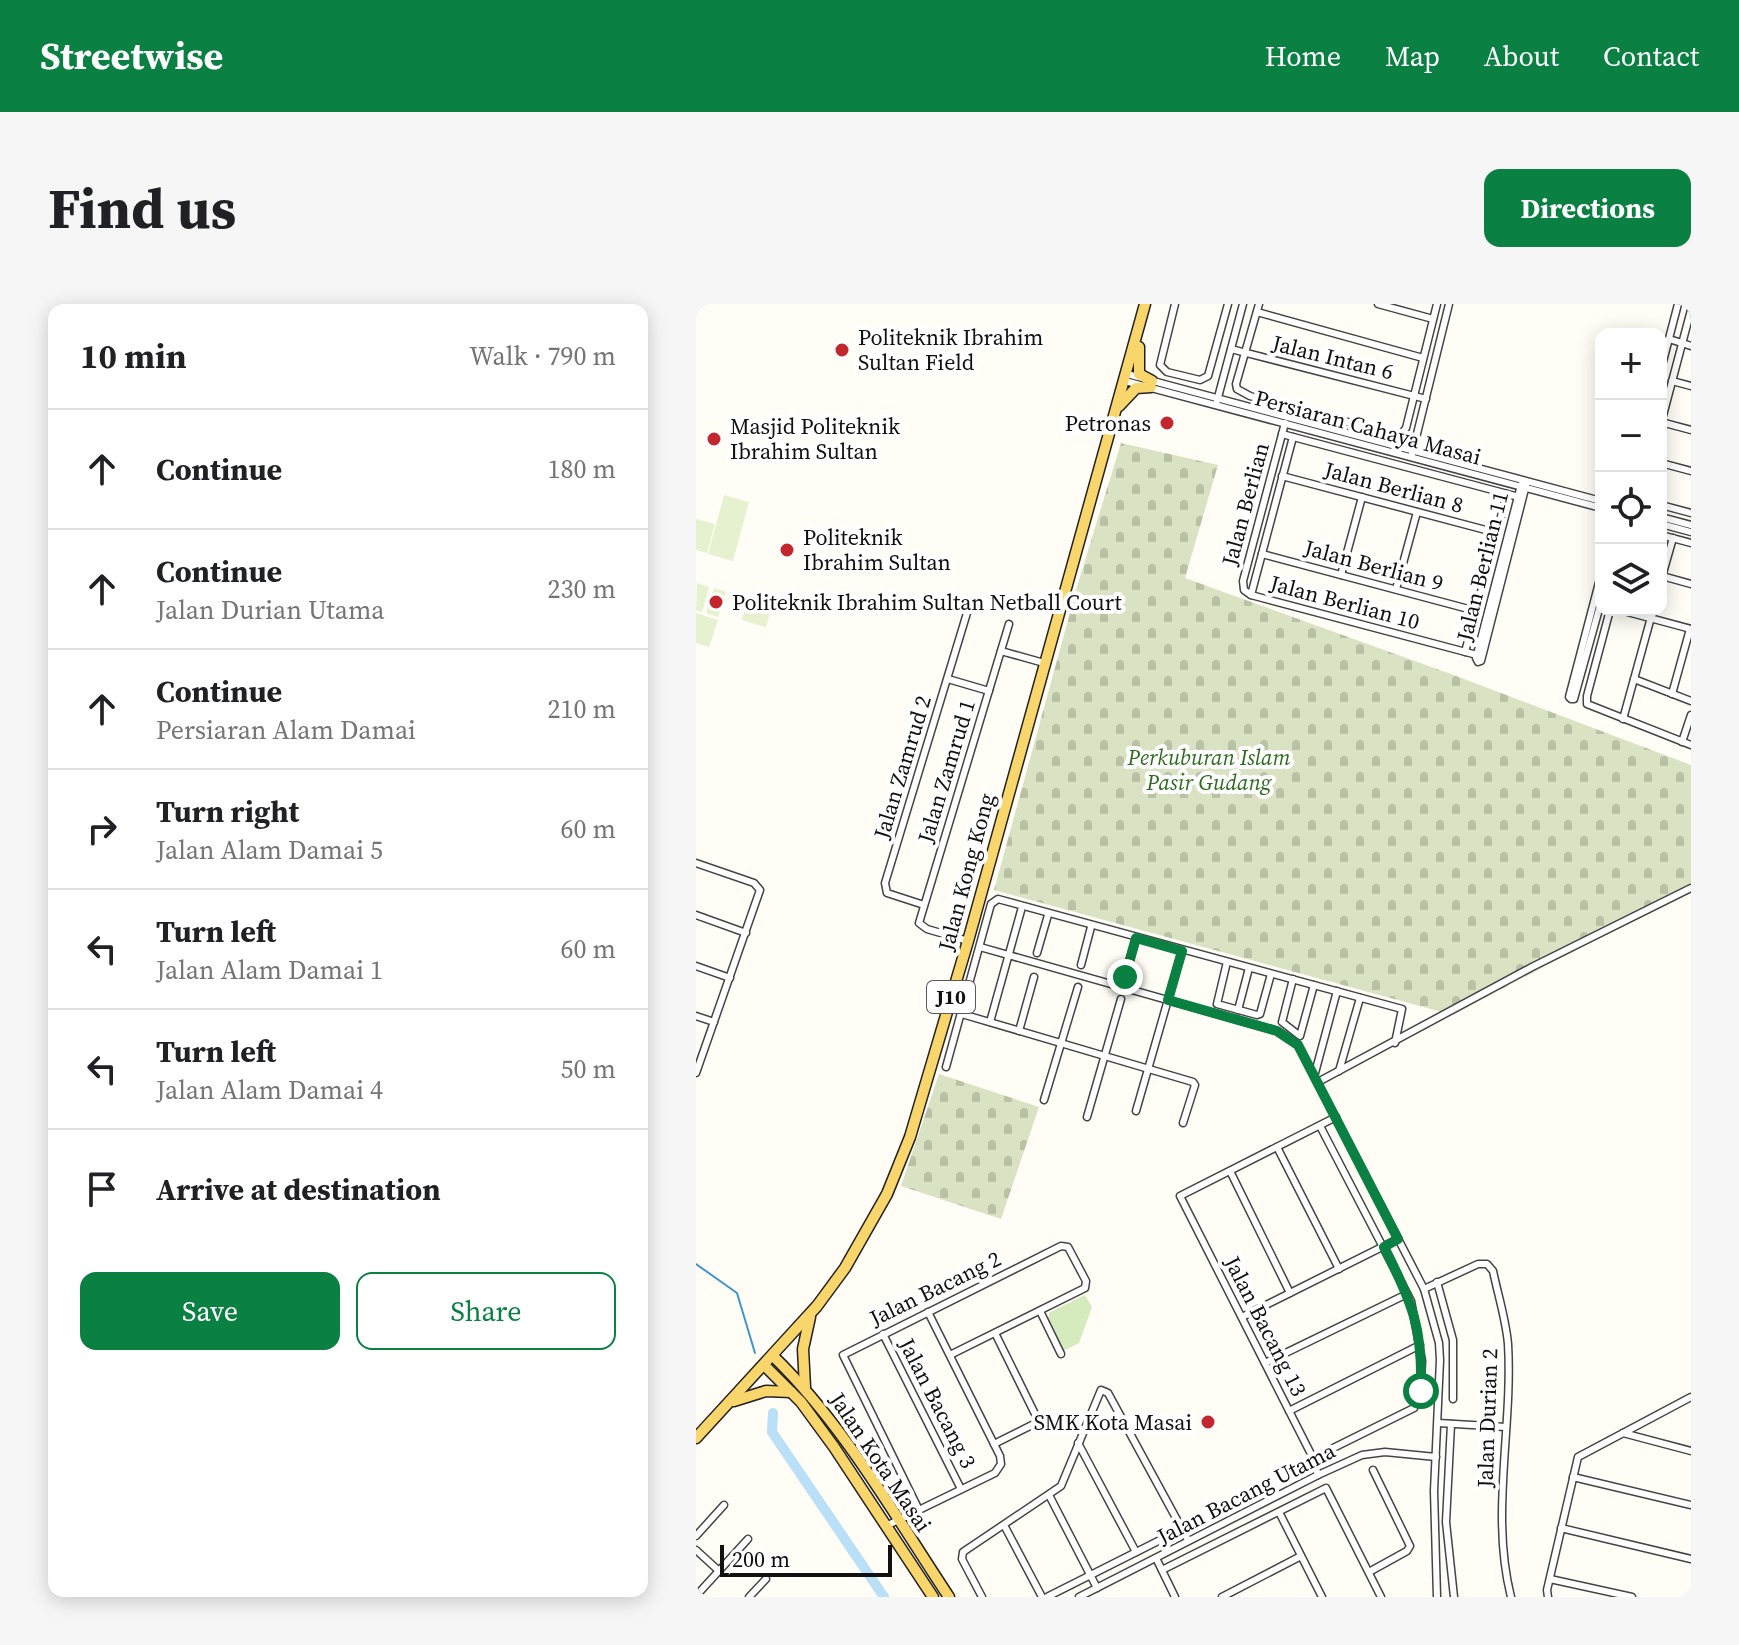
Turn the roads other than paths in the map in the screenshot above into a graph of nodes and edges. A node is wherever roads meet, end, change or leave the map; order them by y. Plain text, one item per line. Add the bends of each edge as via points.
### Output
1 (1145, 304) edge
2 (1175, 304) edge
3 (1228, 304) edge
4 (1243, 304) edge
5 (1259, 304) edge
6 (1378, 304) edge
7 (1437, 304) edge
8 (1449, 304) edge
9 (1678, 304) edge
10 (1691, 310) edge
11 (1257, 312) junction
12 (1433, 319) junction
13 (1139, 329) junction
14 (1669, 339) junction
15 (1682, 343) junction
16 (1667, 346) edge
17 (1691, 346) edge
18 (1231, 349) junction
19 (1245, 353) junction
20 (1423, 358) junction
21 (1182, 376) junction
22 (1126, 378) junction
23 (1672, 381) junction
24 (1151, 384) junction
25 (1691, 386) edge
26 (1179, 389) junction
27 (1413, 396) junction
28 (1426, 399) junction
29 (1667, 400) edge
30 (1217, 403) junction
31 (1118, 408) junction
32 (1286, 421) junction
33 (1667, 424) edge
34 (1691, 430) edge
35 (1282, 434) junction
36 (1293, 437) junction
37 (1412, 454) junction
38 (1667, 465) edge
39 (1691, 471) edge
40 (1282, 476) junction
41 (1524, 484) junction
42 (1507, 494) junction
43 (1362, 497) junction
44 (1520, 497) junction
45 (1595, 500) edge
46 (1595, 506) edge
47 (1667, 507) edge
48 (1417, 512) junction
49 (1691, 513) edge
50 (1667, 519) edge
51 (1691, 525) edge
52 (1667, 526) edge
53 (1691, 532) edge
54 (1497, 533) junction
55 (1667, 536) edge
56 (1673, 538) junction
57 (1691, 543) edge
58 (1262, 554) junction
59 (1667, 560) edge
60 (1341, 575) junction
61 (1667, 579) edge
62 (1691, 584) edge
63 (1396, 589) junction
64 (1251, 595) junction
65 (1599, 604) edge
66 (1476, 611) junction
67 (967, 613) dead end
68 (1608, 616) edge
69 (1643, 616) edge
70 (1651, 618) junction
71 (1009, 624) dead end
72 (1690, 629) edge
73 (1001, 651) junction
74 (1465, 652) junction
75 (1477, 655) joint
76 (1044, 663) junction
77 (948, 679) junction
78 (1634, 679) junction
79 (989, 691) junction
80 (1672, 694) junction
81 (1691, 701) edge
82 (1691, 715) edge
83 (1623, 719) junction
84 (1682, 742) junction
85 (1691, 745) edge
86 (696, 863) edge
87 (1691, 888) edge
88 (924, 905) junction
89 (1022, 907) junction
90 (696, 915) edge
91 (1048, 915) junction
92 (1091, 927) junction
93 (746, 933) junction
94 (1136, 938) junction
95 (968, 941) junction
96 (980, 947) junction
97 (1182, 951) junction
98 (1037, 953) dead end
99 (1008, 955) junction
100 (1227, 962) junction
101 (1081, 965) dead end
102 (696, 966) edge
103 (1249, 968) junction
104 (1271, 974) junction
105 (1034, 977) dead end
106 (1125, 977) dead end
107 (730, 978) junction
108 (1293, 979) junction
109 (1314, 985) junction
110 (1078, 987) dead end
111 (1337, 991) junction
112 (1360, 998) junction
113 (1121, 999) dead end
114 (1168, 1000) junction
115 (1238, 1010) junction
116 (962, 1014) junction
117 (696, 1016) edge
118 (714, 1022) junction
119 (990, 1022) junction
120 (1019, 1031) junction
121 (1395, 1043) junction
122 (1061, 1044) junction
123 (1105, 1057) junction
124 (946, 1067) dead end
125 (1149, 1069) junction
126 (1339, 1071) junction
127 (696, 1073) edge
128 (1314, 1074) junction
129 (1318, 1082) junction
130 (1044, 1100) dead end
131 (1136, 1111) dead end
132 (1087, 1117) dead end
133 (1336, 1117) junction
134 (1183, 1123) dead end
135 (1320, 1126) junction
136 (1277, 1147) junction
137 (1230, 1171) junction
138 (1398, 1239) junction
139 (1384, 1247) junction
140 (1339, 1269) junction
141 (1437, 1282) junction
142 (1424, 1289) junction
143 (1290, 1293) junction
144 (1407, 1294) junction
145 (1040, 1311) junction
146 (812, 1312) junction
147 (928, 1312) junction
148 (1242, 1317) junction
149 (995, 1333) junction
150 (883, 1334) junction
151 (1420, 1345) junction
152 (1061, 1354) dead end
153 (950, 1355) junction
154 (773, 1356) junction
155 (1265, 1363) junction
156 (764, 1365) junction
157 (805, 1387) junction
158 (791, 1392) junction
159 (1691, 1397) edge
160 (1453, 1399) dead end
161 (725, 1406) junction
162 (1289, 1411) junction
163 (1438, 1423) junction
164 (1451, 1424) junction
165 (1506, 1427) junction
166 (1623, 1433) junction
167 (696, 1438) edge
168 (1078, 1443) junction
169 (994, 1444) junction
170 (1691, 1451) edge
171 (1436, 1457) junction
172 (1313, 1458) junction
173 (1373, 1470) dead end
174 (1318, 1475) junction
175 (1573, 1477) junction
176 (961, 1489) junction
177 (1049, 1495) junction
178 (724, 1505) dead end
179 (1691, 1505) edge
180 (919, 1510) junction
181 (1279, 1512) junction
182 (898, 1521) junction
183 (1004, 1525) junction
184 (886, 1526) junction
185 (1561, 1528) junction
186 (1182, 1529) junction
187 (696, 1536) edge
188 (748, 1539) dead end
189 (1188, 1540) junction
190 (696, 1550) edge
191 (1136, 1552) junction
192 (1301, 1556) junction
193 (1156, 1558) junction
194 (1691, 1559) edge
195 (1162, 1570) junction
196 (719, 1571) junction
197 (1369, 1572) junction
198 (1090, 1575) junction
199 (766, 1579) dead end
200 (1550, 1579) junction
201 (1097, 1588) junction
202 (696, 1596) edge
203 (749, 1597) edge
204 (933, 1597) edge
205 (949, 1597) edge
206 (982, 1597) edge
207 (1044, 1597) edge
208 (1079, 1597) edge
209 (1175, 1597) edge
210 (1222, 1597) edge
211 (1322, 1597) edge
212 (1381, 1597) edge
213 (1437, 1597) edge
214 (1454, 1597) edge
215 (1511, 1597) edge
216 (1548, 1597) edge
217 (1632, 1597) edge

1 - 13 main road, Jalan Kong Kong / J10
2 - 21 street via 1159,361 1162,369
3 - 21 street via 1208,376
4 - 18 street
5 - 11 street
6 - 12 street
7 - 12 street
8 - 28 street
9 - 14 street
10 - 15 street
11 - 19 street
11 - 20 street
12 - 20 street
13 - 22 main road, Jalan Kong Kong / J10
13 - 24 main road via 1138,372
14 - 15 street
14 - 16 street
15 - 17 street
15 - 23 street
18 - 19 street, Jalan Intan 6
18 - 30 street
19 - 27 street, Jalan Intan 6
19 - 27 street via 1237,389 1397,435 1406,428
20 - 27 street
21 - 26 street
22 - 24 street, Persiaran Cahaya Masai
22 - 31 main road, Jalan Kong Kong / J10
23 - 25 street
23 - 29 street
24 - 26 street, Persiaran Cahaya Masai
24 - 30 street, Persiaran Cahaya Masai
24 - 31 main road via 1136,388
26 - 30 street, Persiaran Cahaya Masai
27 - 28 street, Jalan Intan 6
28 - 37 street
30 - 32 street, Persiaran Cahaya Masai
31 - 76 main road, Jalan Kong Kong / J10
32 - 35 street, Jalan Berlian
32 - 37 street, Persiaran Cahaya Masai
33 - 34 street
35 - 36 street
35 - 64 street, Jalan Berlian via 1243,581
36 - 40 street
36 - 42 street
37 - 41 street, Persiaran Cahaya Masai
38 - 39 street
40 - 43 street, Jalan Berlian 8
40 - 58 street
41 - 44 street, Jalan Berlian 11
41 - 45 street, Persiaran Cahaya Masai
41 - 46 street, Persiaran Cahaya Masai
42 - 44 street
42 - 54 street
43 - 48 street, Jalan Berlian 8
43 - 60 street
44 - 75 street, Jalan Berlian 11 via 1480,662
47 - 49 street
48 - 54 street, Jalan Berlian 8
48 - 63 street
50 - 51 street
52 - 53 street
54 - 66 street
55 - 56 street
56 - 57 street
56 - 59 street
58 - 60 street, Jalan Berlian 9
58 - 64 street
60 - 63 street, Jalan Berlian 9
61 - 62 street
63 - 66 street, Jalan Berlian 9
64 - 74 street, Jalan Berlian 10
65 - 65 street via 1574,699 1571,699
66 - 74 street
67 - 77 street, Jalan Zamrud 2
68 - 83 street via 1586,702
69 - 70 street
70 - 72 street
70 - 78 street
71 - 73 street, Jalan Zamrud 1
72 - 80 street
73 - 76 street
73 - 79 street, Jalan Zamrud 1
74 - 75 street, Jalan Berlian 10
76 - 95 main road, Jalan Kong Kong / J10
77 - 79 street
77 - 88 street, Jalan Zamrud 2 via 885,883 887,893
78 - 80 street
78 - 83 street
79 - 88 street, Jalan Zamrud 1
80 - 81 street
82 - 84 street
83 - 84 street
84 - 85 street
86 - 93 street via 759,887
87 - 121 street
88 - 95 street, Jalan Zamrud 1 via 921,927
89 - 91 street
89 - 96 street via 994,901
89 - 99 street
90 - 93 street
91 - 92 street
91 - 98 street
92 - 94 street
92 - 101 street
93 - 107 street
94 - 97 street
94 - 106 street
95 - 146 main road, Jalan Kong Kong / J10 via 914,1125 887,1194 845,1268
96 - 99 street
96 - 116 street
97 - 100 street
97 - 114 street
99 - 114 street
99 - 119 street
100 - 103 street
100 - 115 street via 1217,1004
102 - 107 street
103 - 104 street
103 - 115 street
104 - 108 street
104 - 115 street via 1260,1014
105 - 120 street
107 - 118 street
108 - 109 street
108 - 109 street via 1282,1022 1300,1036
109 - 111 street
110 - 122 street
111 - 112 street
111 - 128 street
112 - 121 street via 1402,1009
112 - 126 street
113 - 123 street
114 - 125 street
114 - 128 street via 1277,1031 1298,1045
116 - 119 street
116 - 124 street
117 - 118 street
118 - 127 street
119 - 120 street
120 - 122 street
121 - 126 street
122 - 123 street
122 - 130 street
123 - 125 street
123 - 132 street
125 - 131 street
125 - 134 street via 1195,1083
126 - 129 street
128 - 129 street
129 - 133 street
133 - 135 street
133 - 138 street
135 - 136 street
135 - 139 street
136 - 137 street
136 - 140 street
137 - 143 street
137 - 148 street, Jalan Bacang 13 via 1180,1196
138 - 139 street
138 - 142 street
139 - 140 street
139 - 144 street
140 - 143 street
141 - 142 street, Jalan Durian 2
141 - 160 street via 1453,1340
141 - 165 street, Jalan Durian 2 via 1483,1262 1491,1267 1508,1339
142 - 163 street via 1439,1343
143 - 148 street
144 - 151 street
144 - 155 street
145 - 147 street, Jalan Bacang 2 via 1087,1284 1064,1245
145 - 149 street
145 - 152 street
146 - 154 main road, Jalan Kong Kong / J10
146 - 157 main road via 803,1349
147 - 150 street, Jalan Bacang 2
147 - 153 street
148 - 155 street, Jalan Bacang 13
149 - 153 street
149 - 169 street via 1037,1416 1030,1426
150 - 176 street, Jalan Bacang 3
150 - 180 street, Jalan Bacang 2 via 843,1358
151 - 162 street
151 - 172 street via 1421,1391 1414,1408
153 - 169 street
154 - 156 main road, Jalan Kong Kong / J10
154 - 157 main road, Jalan Kota Masai
155 - 162 street, Jalan Bacang 13
156 - 158 main road, Jalan Kota Masai
156 - 161 main road, Jalan Kong Kong / J10
157 - 182 main road, Jalan Kota Masai
158 - 161 main road via 751,1394
158 - 184 main road, Jalan Kota Masai
159 - 166 street
161 - 167 main road, Jalan Kong Kong / J10
162 - 172 street, Jalan Bacang 13
163 - 164 street
163 - 171 street
164 - 165 street
164 - 214 street via 1446,1522
165 - 215 street, Jalan Durian 2 via 1502,1531
166 - 170 street
166 - 175 street via 1579,1456
168 - 177 street via 1061,1485
168 - 186 street via 1098,1392 1105,1390
168 - 191 street
169 - 176 street via 1000,1467
171 - 174 street, Jalan Bacang Utama via 1373,1453
171 - 213 street
172 - 174 street, Jalan Bacang 13
173 - 197 street via 1410,1546
174 - 189 street, Jalan Bacang Utama
175 - 179 street
175 - 185 street
176 - 180 street
177 - 183 street
177 - 198 street
178 - 187 street
180 - 182 street
181 - 192 street
181 - 195 street
181 - 197 street via 1326,1488
182 - 184 street
182 - 205 main road, Jalan Kota Masai
183 - 206 street via 963,1552
183 - 207 street
184 - 204 main road, Jalan Kota Masai
185 - 194 street
185 - 200 street
186 - 189 street
186 - 191 street
188 - 196 street
189 - 193 street, Jalan Bacang Utama
190 - 196 street
191 - 198 street
192 - 210 street
192 - 211 street
193 - 195 street
193 - 201 street, Jalan Bacang Utama
195 - 209 street
196 - 202 street
197 - 212 street
198 - 201 street
198 - 207 street
199 - 203 street
200 - 216 street
200 - 217 street
201 - 208 street, Jalan Bacang Utama

